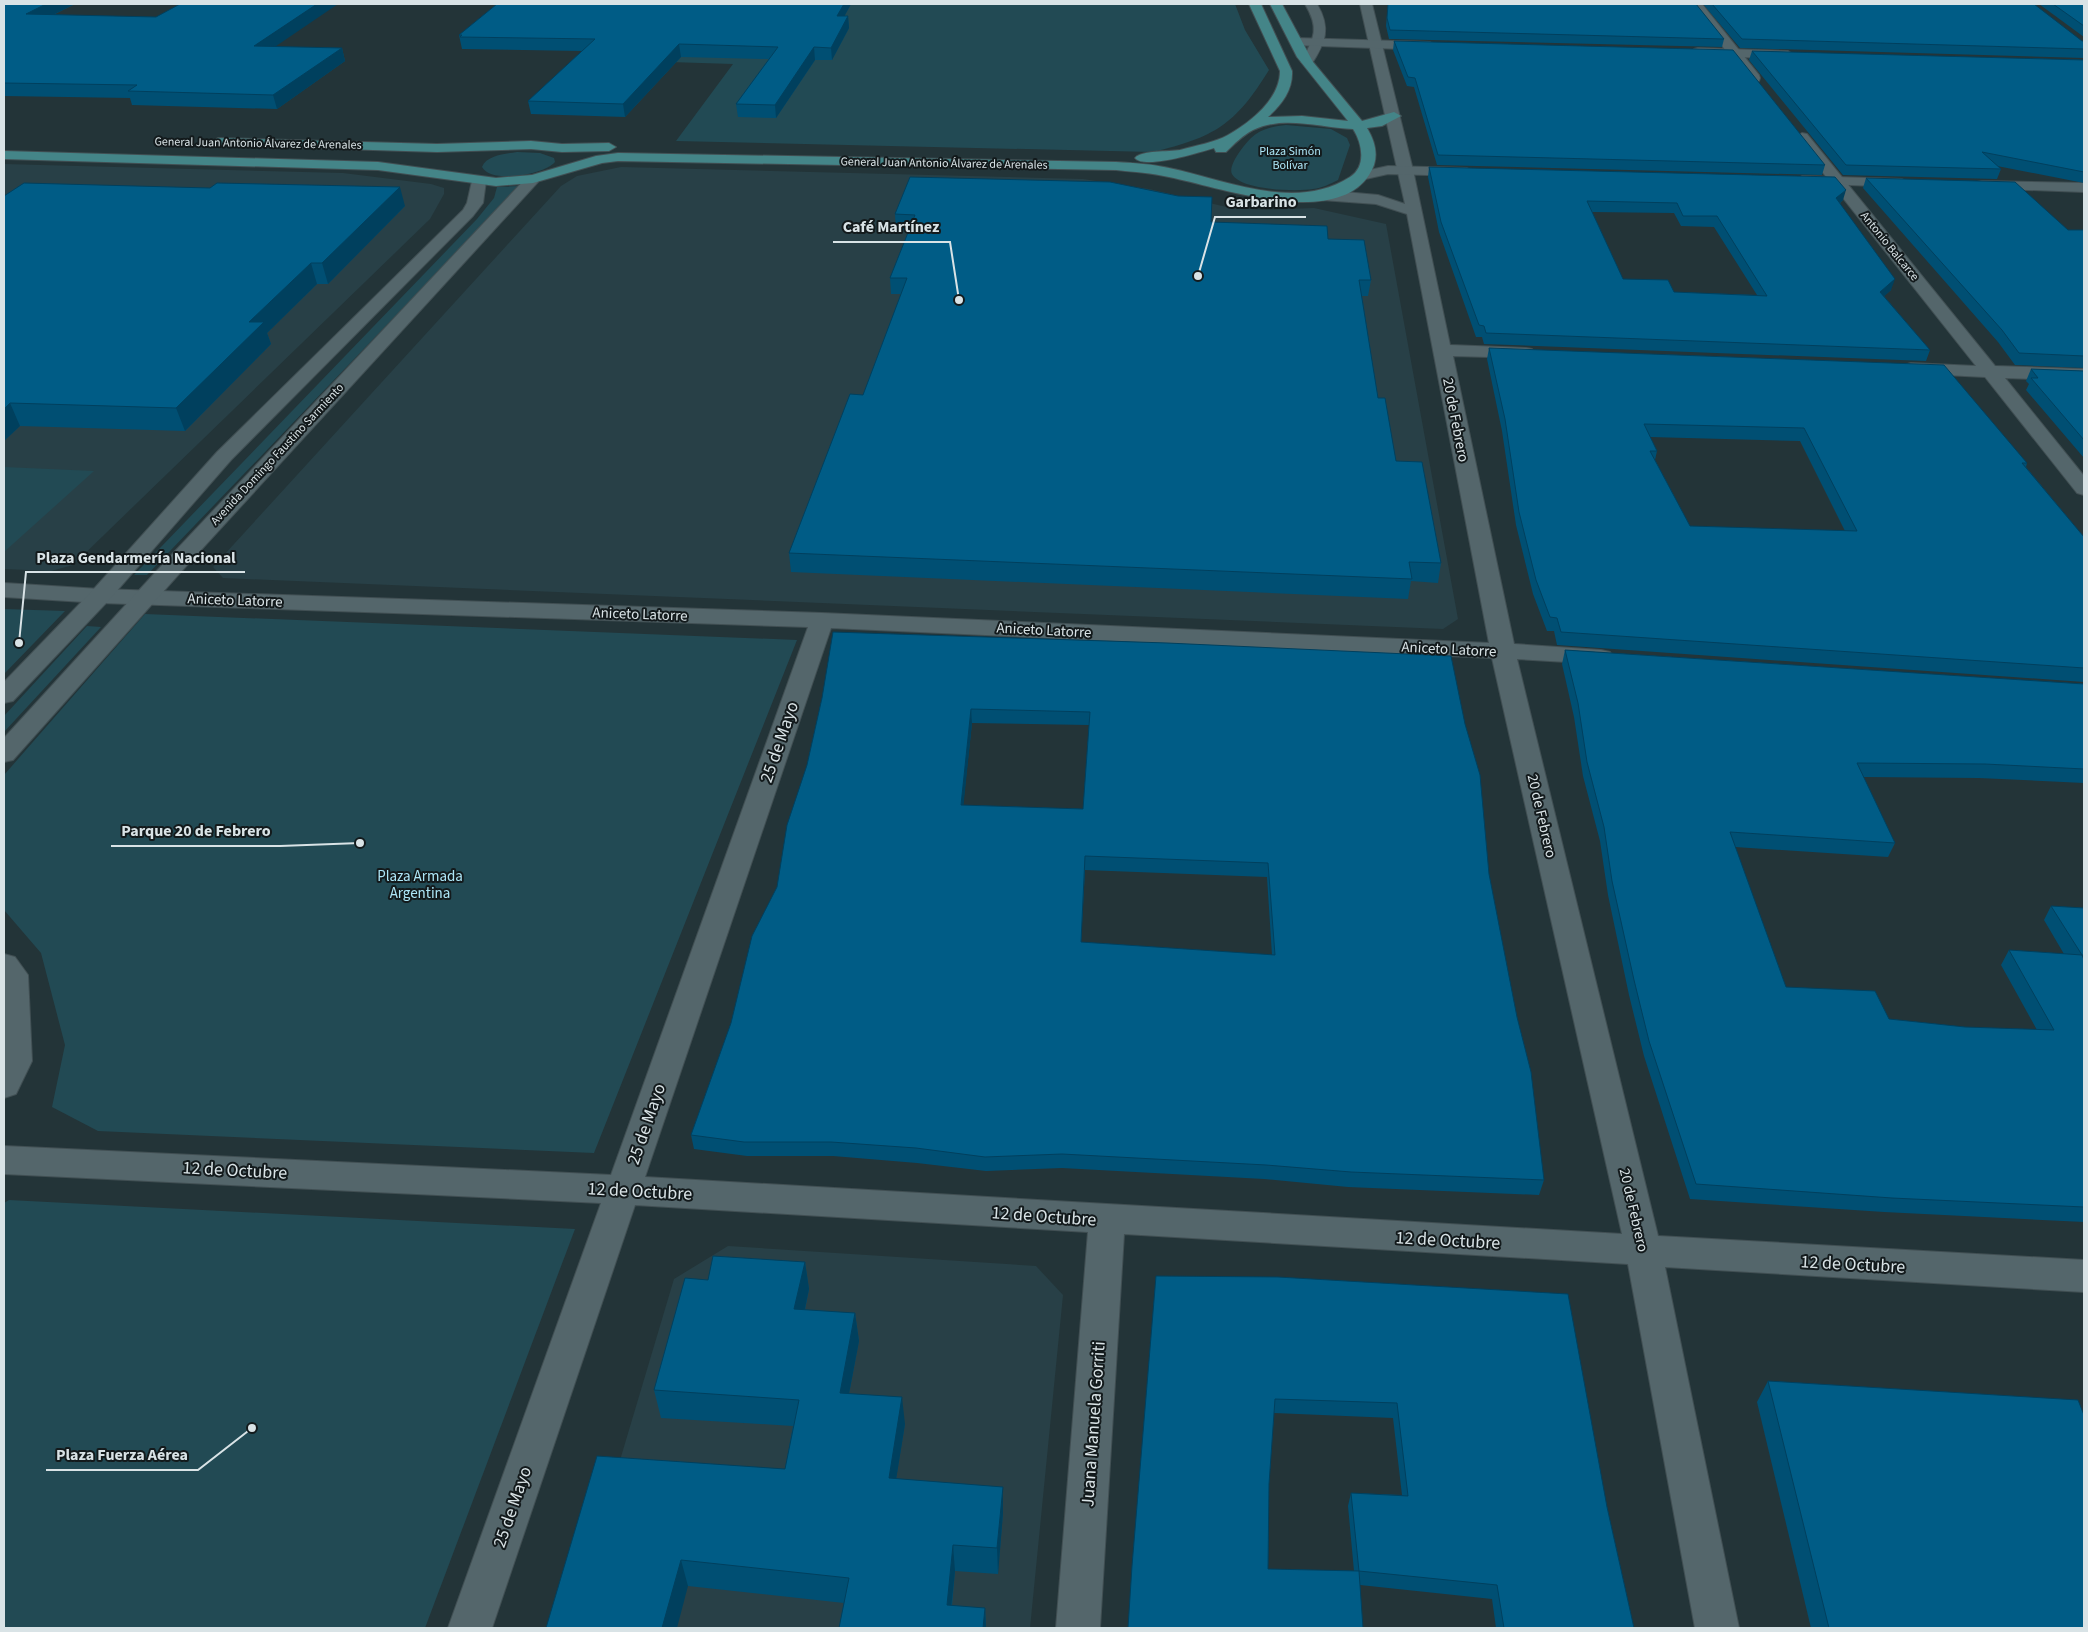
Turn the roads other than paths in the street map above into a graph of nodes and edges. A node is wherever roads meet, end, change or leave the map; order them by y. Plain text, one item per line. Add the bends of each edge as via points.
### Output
1 (1255, 4) edge
2 (1276, 4) edge
3 (1311, 4) edge
4 (1366, 4) edge
5 (1696, 4) edge
6 (1296, 42) junction
7 (1317, 43) junction
8 (1374, 45) junction
9 (1444, 47) edge
10 (1684, 52) edge
11 (1734, 53) junction
12 (1802, 55) edge
13 (1306, 62) junction
14 (1765, 91) edge
15 (1394, 116) junction
16 (1354, 120) junction
17 (1790, 121) edge
18 (1248, 127) junction
19 (1234, 138) junction
20 (208, 142) dead end
21 (512, 146) junction
22 (562, 148) junction
23 (4, 155) edge
24 (564, 170) junction
25 (1406, 170) junction
26 (470, 171) junction
27 (1484, 172) edge
28 (1362, 176) junction
29 (533, 180) junction
30 (1789, 180) edge
31 (1838, 181) junction
32 (1919, 184) edge
33 (1968, 185) edge
34 (2084, 188) edge
35 (1231, 189) junction
36 (1322, 195) junction
37 (1412, 211) junction
38 (1442, 350) junction
39 (1542, 354) edge
40 (1891, 368) edge
41 (1991, 372) junction
42 (2084, 375) edge
43 (2084, 489) edge
44 (4, 590) edge
45 (100, 596) junction
46 (146, 597) junction
47 (822, 620) junction
48 (1503, 651) junction
49 (1621, 659) edge
50 (4, 696) edge
51 (4, 754) edge
52 (4, 965) edge
53 (4, 1085) edge
54 (4, 1160) edge
55 (623, 1190) junction
56 (1107, 1220) junction
57 (1644, 1252) junction
58 (2084, 1276) edge
59 (470, 1628) edge
60 (1078, 1628) edge
61 (1717, 1628) edge

1 - 18 main road via 1288,79 1278,98
2 - 6 main road
3 - 7 street via 1322,25
4 - 8 street, 20 de Febrero
5 - 11 street
6 - 7 street
6 - 13 main road
7 - 8 street
7 - 13 street
8 - 9 street
8 - 15 street, 20 de Febrero
10 - 11 street
11 - 12 street
11 - 14 street
13 - 16 main road
15 - 16 main road via 1382,121
15 - 25 street, 20 de Febrero
16 - 18 main road via 1283,120
16 - 28 main road via 1364,136 1369,154
17 - 31 street, Antonio Balcarce
18 - 19 main road
19 - 22 main road, General Juan Antonio Álvarez de Arenales via 1180,154 1134,159
19 - 35 main road via 1220,150 1214,164 1220,180
20 - 21 main road, General Juan Antonio Álvarez de Arenales via 437,148
21 - 22 main road, General Juan Antonio Álvarez de Arenales
21 - 26 main road, General Juan Antonio Álvarez de Arenales via 491,150
22 - 24 main road via 571,152 574,158
23 - 26 main road, General Juan Antonio Álvarez de Arenales
24 - 29 main road, General Juan Antonio Álvarez de Arenales
24 - 35 main road, General Juan Antonio Álvarez de Arenales via 618,157 1116,166 1175,174
25 - 27 street, General Juan Antonio Álvarez de Arenales
25 - 28 street, General Juan Antonio Álvarez de Arenales
25 - 37 street, 20 de Febrero
26 - 29 main road, General Juan Antonio Álvarez de Arenales via 496,182
26 - 45 street via 475,203 468,213 224,456
28 - 36 main road, General Juan Antonio Álvarez de Arenales via 1342,190
29 - 46 street, Avenida Domingo Faustino Sarmiento
30 - 31 street
31 - 32 street
31 - 41 street, Antonio Balcarce
33 - 34 street
35 - 36 main road, General Juan Antonio Álvarez de Arenales via 1271,196
36 - 37 street, General Juan Antonio Álvarez de Arenales via 1378,200
37 - 38 street, 20 de Febrero
38 - 39 street
38 - 48 street, 20 de Febrero
40 - 41 street
41 - 42 street
41 - 43 street, Antonio Balcarce
44 - 45 street, Aniceto Latorre
45 - 46 street, Aniceto Latorre
45 - 50 street
46 - 47 street, Aniceto Latorre
46 - 51 street, Avenida Domingo Faustino Sarmiento
47 - 48 street, Aniceto Latorre
47 - 55 street, 25 de Mayo
48 - 49 street, Aniceto Latorre
48 - 57 street, 20 de Febrero
52 - 53 street via 13,975 16,1061
54 - 55 street, 12 de Octubre
55 - 56 street, 12 de Octubre
55 - 59 street, 25 de Mayo
56 - 57 street, 12 de Octubre
56 - 60 street, Juana Manuela Gorriti
57 - 58 street, 12 de Octubre
57 - 61 street, 20 de Febrero

